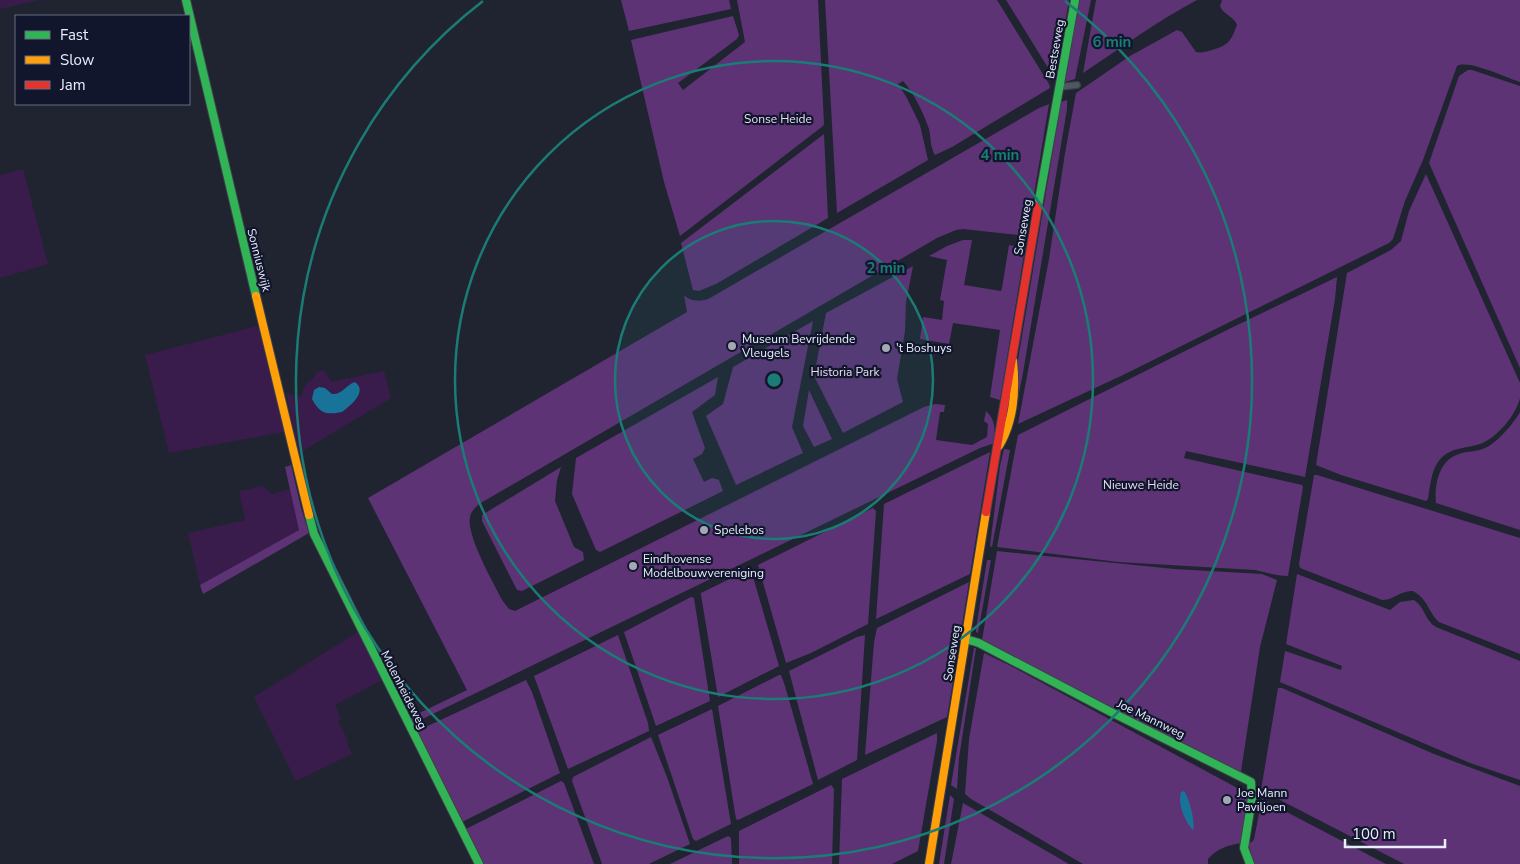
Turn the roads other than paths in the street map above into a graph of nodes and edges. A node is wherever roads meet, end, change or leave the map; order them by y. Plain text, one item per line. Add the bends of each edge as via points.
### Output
1 (186, 0) edge
2 (1075, 0) edge
3 (189, 15) edge
4 (190, 18) edge
5 (1077, 85) dead end
6 (1059, 87) junction
7 (1056, 102) joint
8 (311, 525) joint
9 (966, 638) junction
10 (480, 864) edge
11 (929, 864) edge
12 (1250, 864) edge

1 - 3 street, Sonniuswijk
2 - 6 street, Bestseweg
4 - 8 street, Sonniuswijk
5 - 6 street
6 - 7 street, Bestseweg
7 - 9 street, Sonseweg
8 - 10 street, Molenheideweg
9 - 11 street, Sonseweg
9 - 12 street, Joe Mannweg via 1251,782 1252,798 1244,848

